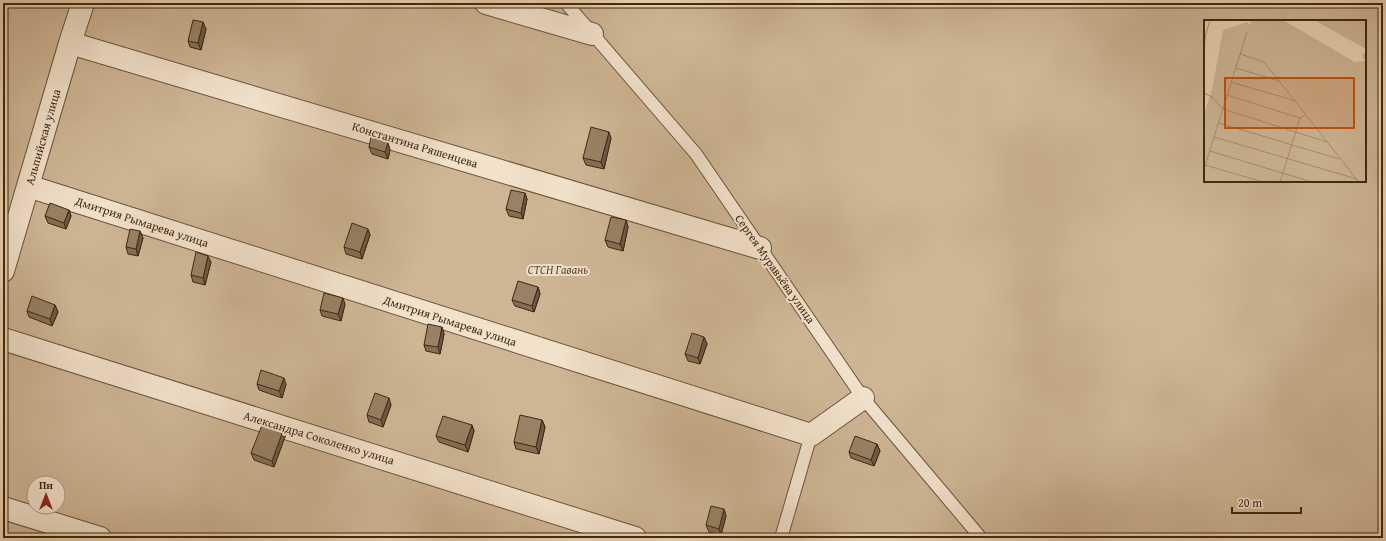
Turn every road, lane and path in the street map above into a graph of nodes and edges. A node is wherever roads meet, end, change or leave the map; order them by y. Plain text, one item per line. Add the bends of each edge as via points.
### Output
1 (83, 3) edge
2 (486, 3) edge
3 (566, 3) edge
4 (592, 34) junction
5 (70, 43) junction
6 (28, 186) junction
7 (760, 248) junction
8 (3, 271) edge
9 (3, 339) edge
10 (863, 398) junction
11 (811, 436) junction
12 (3, 508) edge
13 (100, 538) edge
14 (636, 538) edge
15 (781, 538) edge
16 (981, 538) edge

1 - 5 street, Альпийская улица
2 - 4 street
3 - 4 lane, Сергея Муравьёва улица
4 - 7 lane, Сергея Муравьёва улица via 696,154
5 - 6 street, Альпийская улица
5 - 7 street, Константина Ряшенцева
6 - 8 street, Альпийская улица
6 - 11 street, Дмитрия Рымарева улица
7 - 10 lane, Сергея Муравьёва улица
9 - 14 street, Александра Соколенко улица
10 - 11 street
10 - 16 lane, Сергея Муравьёва улица
11 - 15 lane
12 - 13 street

